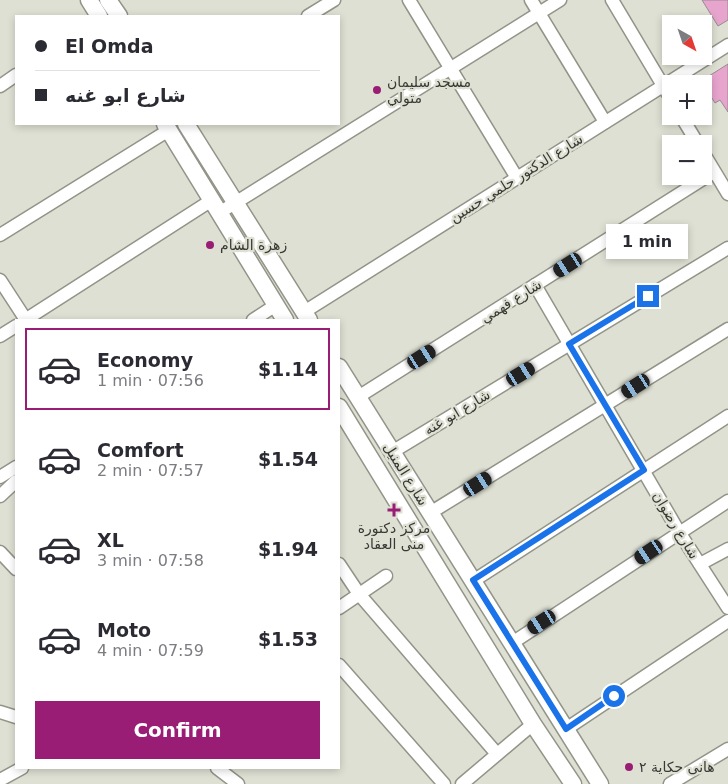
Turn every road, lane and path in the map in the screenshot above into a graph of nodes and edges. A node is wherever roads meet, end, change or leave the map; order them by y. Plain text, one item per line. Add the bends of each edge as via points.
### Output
1 (89, 0) edge
2 (108, 0) edge
3 (334, 0) edge
4 (409, 0) edge
5 (531, 0) edge
6 (560, 0) edge
7 (612, 0) edge
8 (539, 13) junction
9 (98, 15) edge
10 (118, 15) edge
11 (310, 15) edge
12 (728, 44) edge
13 (450, 68) junction
14 (680, 75) edge
15 (15, 76) edge
16 (662, 84) edge
17 (0, 86) edge
18 (662, 87) edge
19 (605, 122) junction
20 (187, 125) edge
21 (167, 127) edge
22 (712, 168) edge
23 (714, 172) junction
24 (516, 178) junction
25 (728, 194) edge
26 (236, 203) junction
27 (216, 207) junction
28 (0, 235) edge
29 (728, 248) edge
30 (0, 280) edge
31 (535, 285) junction
32 (276, 306) junction
33 (307, 316) edge
34 (25, 319) edge
35 (28, 319) edge
36 (255, 319) edge
37 (284, 319) edge
38 (15, 327) edge
39 (728, 329) edge
40 (0, 336) edge
41 (569, 344) junction
42 (340, 369) edge
43 (358, 397) junction
44 (605, 406) junction
45 (340, 411) edge
46 (728, 416) edge
47 (392, 452) junction
48 (15, 468) edge
49 (644, 470) junction
50 (0, 477) edge
51 (15, 482) edge
52 (0, 496) edge
53 (728, 501) edge
54 (430, 513) junction
55 (679, 532) junction
56 (728, 549) edge
57 (0, 552) edge
58 (700, 564) junction
59 (340, 566) edge
60 (15, 568) edge
61 (386, 576) dead end
62 (473, 580) junction
63 (359, 594) junction
64 (340, 607) edge
65 (728, 608) edge
66 (728, 621) edge
67 (512, 643) junction
68 (340, 666) edge
69 (0, 712) edge
70 (15, 717) edge
71 (533, 724) junction
72 (566, 729) junction
73 (728, 749) edge
74 (497, 754) junction
75 (20, 769) edge
76 (218, 769) edge
77 (0, 780) edge
78 (238, 784) edge
79 (444, 784) edge
80 (462, 784) edge
81 (573, 784) edge
82 (600, 784) edge
83 (670, 784) edge

1 - 9 street
2 - 10 street
3 - 11 street
4 - 13 street
5 - 8 street
6 - 8 street
7 - 16 street
8 - 13 street
8 - 19 street
12 - 14 street, شارع الدكتور حلمي حسين
13 - 24 street
13 - 26 street
15 - 17 street
18 - 19 street, شارع الدكتور حلمي حسين
19 - 24 street, شارع الدكتور حلمي حسين
20 - 26 street
21 - 27 street
21 - 28 street
22 - 23 street
23 - 25 street
23 - 31 street, شارع فهمي
24 - 33 street, شارع الدكتور حلمي حسين
26 - 27 street
26 - 33 street
27 - 32 street
27 - 35 street
29 - 41 street, شارع ابو غنه
30 - 34 street
31 - 41 street, شارع رضوان
31 - 43 street, شارع فهمي
32 - 36 street
32 - 37 street
38 - 40 street
39 - 44 street
41 - 44 street, شارع رضوان
41 - 47 street, شارع ابو غنه
42 - 43 street, شارع المنيل
43 - 47 street, شارع المنيل
44 - 49 street, شارع رضوان
44 - 54 street
45 - 71 street, شارع المنيل
46 - 49 street
47 - 54 street, شارع المنيل
48 - 50 street
49 - 55 street, شارع رضوان
49 - 62 street
51 - 52 street
53 - 55 street
54 - 62 street, شارع المنيل
55 - 58 street, شارع رضوان
55 - 67 street
56 - 58 street
57 - 60 street
58 - 65 street, شارع رضوان
59 - 63 street
61 - 63 street
62 - 67 street, شارع المنيل
63 - 64 street
63 - 74 street
66 - 72 street
67 - 72 street, شارع المنيل
68 - 79 street
69 - 70 street
71 - 74 street
71 - 81 street, شارع المنيل
72 - 82 street, شارع المنيل
73 - 83 street
74 - 80 street
75 - 77 street
76 - 78 street

